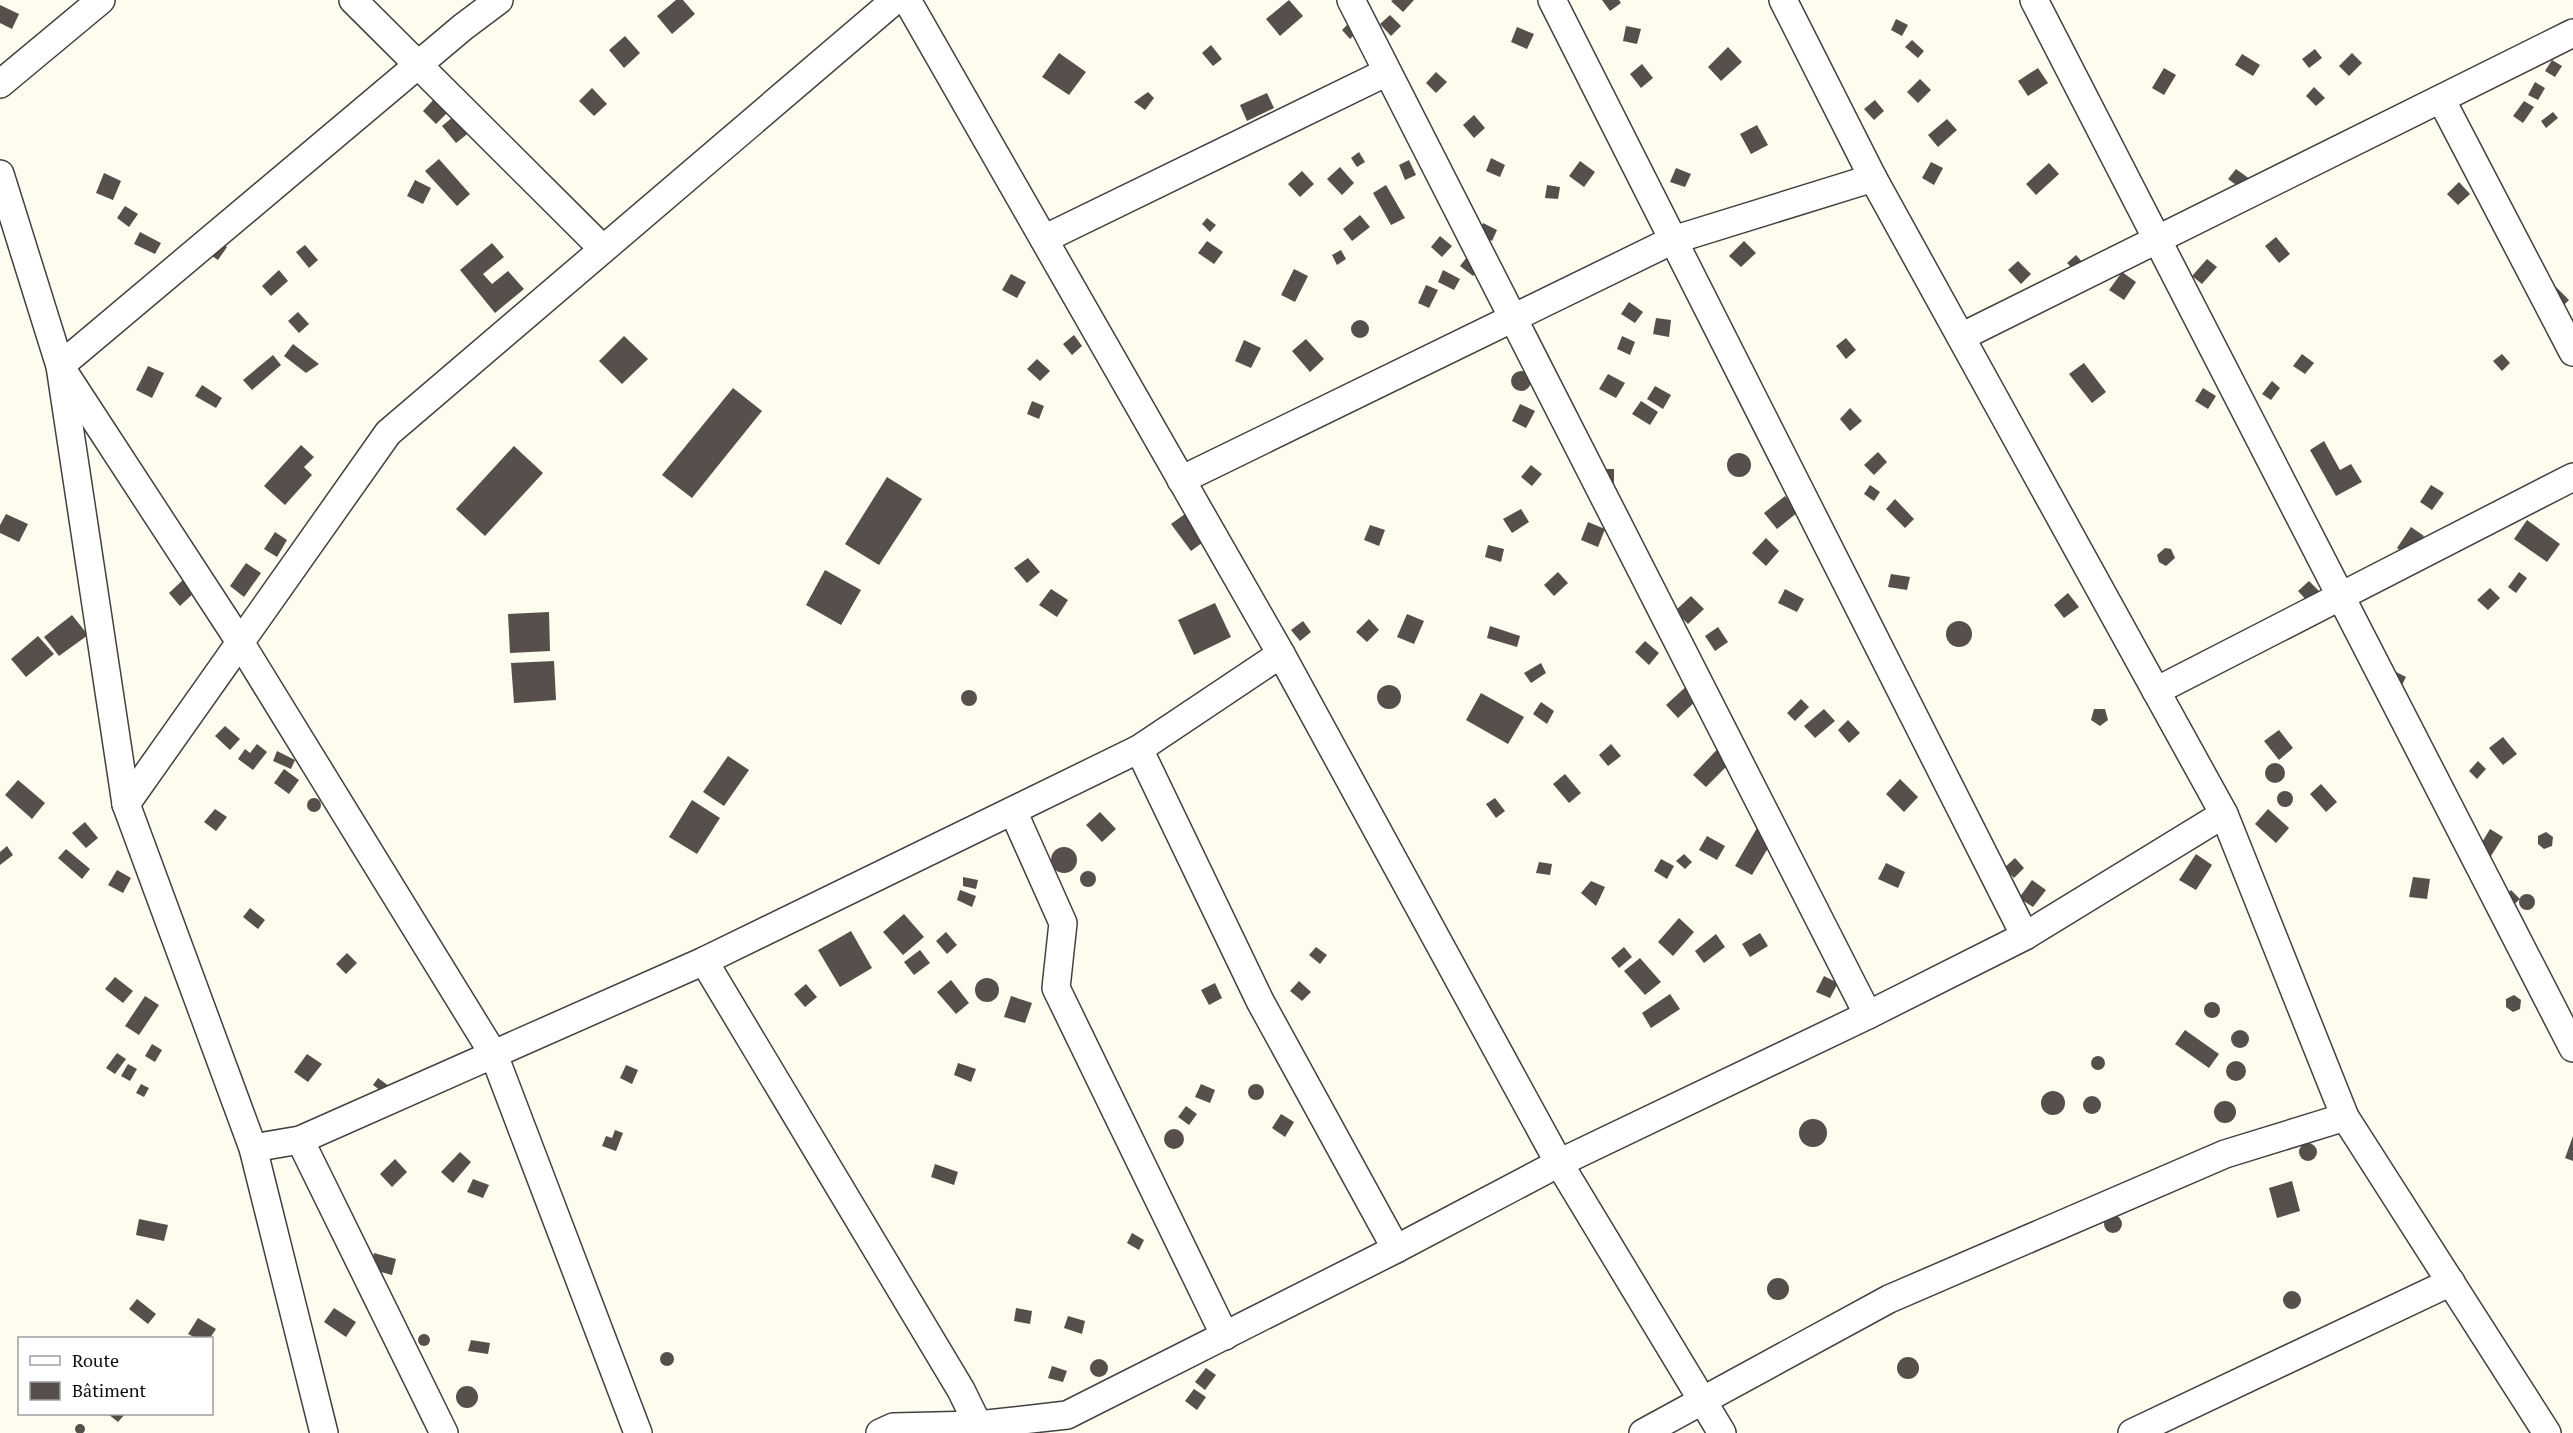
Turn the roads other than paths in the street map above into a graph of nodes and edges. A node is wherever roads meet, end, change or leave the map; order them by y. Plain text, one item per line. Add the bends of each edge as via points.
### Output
1 (101, 0) edge
2 (354, 0) edge
3 (498, 0) edge
4 (895, 0) edge
5 (907, 0) edge
6 (1351, 0) edge
7 (1552, 0) edge
8 (1783, 0) edge
9 (2034, 0) edge
10 (2573, 33) edge
11 (418, 65) junction
12 (1387, 72) junction
13 (0, 84) edge
14 (2441, 99) junction
15 (0, 174) edge
16 (1873, 178) junction
17 (1044, 240) junction
18 (1673, 240) junction
19 (2157, 240) junction
20 (603, 249) junction
21 (1512, 319) junction
22 (1960, 337) junction
23 (2573, 352) edge
24 (60, 366) junction
25 (2573, 477) edge
26 (1182, 480) junction
27 (2341, 596) junction
28 (240, 642) junction
29 (1281, 654) junction
30 (2156, 691) junction
31 (1139, 750) junction
32 (126, 804) junction
33 (1013, 811) junction
34 (2224, 814) junction
35 (2025, 936) junction
36 (704, 961) junction
37 (1868, 1015) junction
38 (2573, 1048) edge
39 (494, 1054) junction
40 (2345, 1116) junction
41 (300, 1140) junction
42 (253, 1148) junction
43 (1559, 1163) junction
44 (1396, 1249) junction
45 (2451, 1282) junction
46 (1225, 1336) junction
47 (1704, 1401) junction
48 (980, 1429) edge
49 (324, 1433) edge
50 (444, 1433) edge
51 (638, 1433) edge
52 (880, 1433) edge
53 (1643, 1433) edge
54 (1722, 1433) edge
55 (2132, 1433) edge
56 (2547, 1433) edge

1 - 13 street
2 - 11 street
3 - 11 street
4 - 20 street
5 - 17 street
6 - 12 street
7 - 18 street
8 - 16 street
9 - 19 street
10 - 14 street
11 - 20 street
11 - 24 street
12 - 17 street
12 - 21 street
14 - 19 street
14 - 23 street
15 - 24 street
16 - 18 street
16 - 22 street
17 - 26 street
18 - 21 street
18 - 35 street
19 - 22 street
19 - 27 street
20 - 28 street via 388,433
21 - 26 street
21 - 37 street
22 - 30 street
24 - 28 street
24 - 32 street
25 - 27 street
26 - 29 street
27 - 30 street
27 - 38 street
28 - 32 street
28 - 39 street
29 - 31 street
29 - 43 street
30 - 34 street
31 - 33 street
31 - 44 street via 1260,1001
32 - 42 street
33 - 36 street
33 - 46 street via 1063,923 1056,988
34 - 35 street
34 - 40 street
35 - 37 street
36 - 39 street
36 - 48 street via 962,1390
37 - 43 street
39 - 41 street
39 - 51 street
40 - 45 street
40 - 47 street via 2225,1154 1889,1299
41 - 42 street
41 - 50 street
42 - 49 street
43 - 44 street
43 - 47 street
44 - 46 street
45 - 55 street
45 - 56 street
46 - 48 street via 1066,1415
47 - 53 street
47 - 54 street
48 - 52 street via 893,1427

